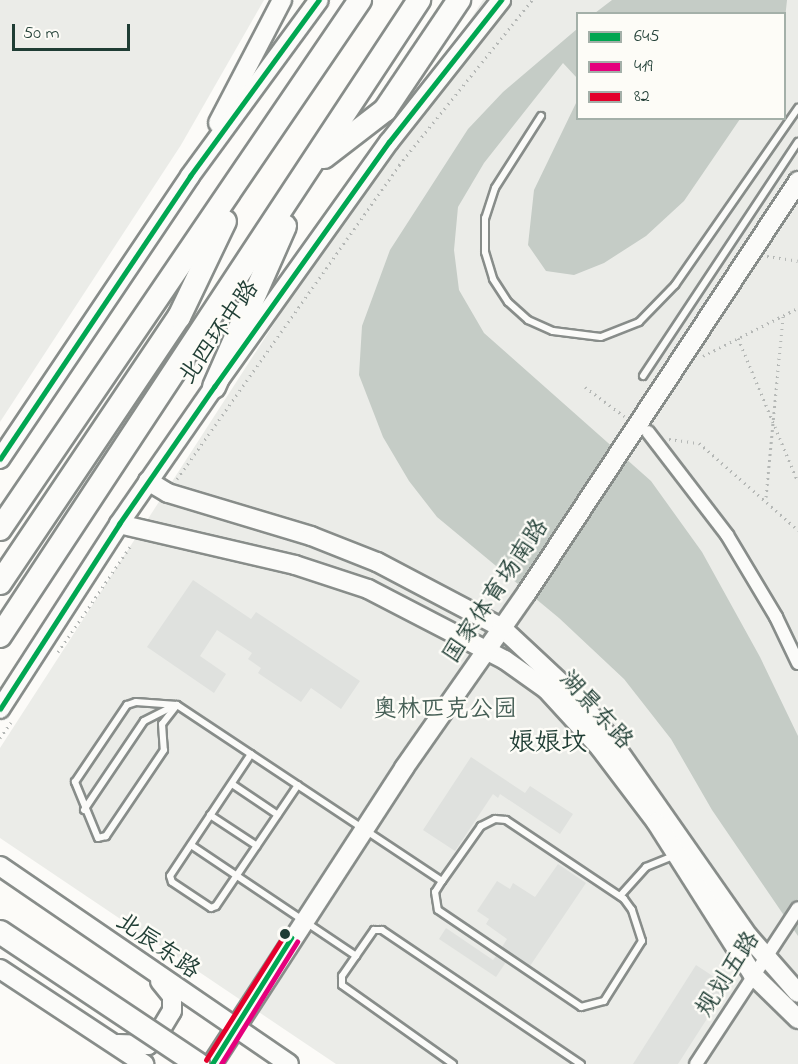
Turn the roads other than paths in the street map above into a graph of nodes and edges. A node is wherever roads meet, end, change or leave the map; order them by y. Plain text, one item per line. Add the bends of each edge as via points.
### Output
1 (282, 0) edge
2 (360, 0) edge
3 (419, 0) edge
4 (459, 0) edge
5 (501, 0) edge
6 (318, 2) edge
7 (798, 108) edge
8 (541, 116) dead end
9 (798, 142) edge
10 (257, 154) junction
11 (311, 168) junction
12 (190, 176) junction
13 (798, 181) edge
14 (643, 376) dead end
15 (214, 387) junction
16 (643, 429) junction
17 (0, 459) edge
18 (148, 481) junction
19 (119, 524) junction
20 (0, 529) edge
21 (0, 583) edge
22 (502, 628) junction
23 (0, 636) edge
24 (487, 651) junction
25 (798, 663) edge
26 (177, 705) junction
27 (7, 714) edge
28 (252, 754) junction
29 (232, 784) junction
30 (298, 784) junction
31 (84, 810) junction
32 (278, 814) junction
33 (210, 815) junction
34 (365, 828) junction
35 (191, 845) junction
36 (257, 846) junction
37 (676, 854) junction
38 (0, 866) edge
39 (237, 876) junction
40 (442, 881) junction
41 (620, 896) junction
42 (798, 908) edge
43 (305, 920) junction
44 (0, 932) edge
45 (356, 956) junction
46 (766, 956) junction
47 (0, 969) edge
48 (753, 975) junction
49 (158, 977) junction
50 (798, 993) edge
51 (798, 1019) edge
52 (233, 1027) junction
53 (118, 1044) junction
54 (144, 1064) edge
55 (198, 1064) edge
56 (212, 1064) edge
57 (289, 1064) edge
58 (453, 1064) edge
59 (581, 1064) edge
60 (696, 1064) edge

1 - 12 street
2 - 10 highway
3 - 11 highway, 北四环中路
4 - 11 highway via 385,110
5 - 15 street, 北四环中路 via 389,142
6 - 12 street
7 - 8 lane via 675,285 639,322 601,337 553,332 528,320 498,286 485,252 485,218 495,188
9 - 14 lane
10 - 20 highway
10 - 21 highway via 179,317
11 - 15 highway
11 - 23 highway, 北四环中路
12 - 17 street
13 - 16 street, 国家体育场南路
15 - 18 street, 北四环中路
16 - 22 street, 国家体育场南路 via 625,446
16 - 25 street via 726,535 776,617
18 - 19 street, 北四环中路
18 - 22 street, 湖景东路 via 168,493 311,536 377,562
19 - 24 street, 湖景东路 via 295,565 368,589
19 - 27 street, 北四环中路
22 - 24 street, 国家体育场南路
22 - 46 street, 湖景东路 via 577,698 608,736
24 - 34 street, 国家体育场南路
24 - 37 street, 湖景东路 via 560,701 600,748
26 - 28 lane
26 - 31 lane via 144,721
26 - 31 lane via 127,705 75,782
26 - 31 lane via 162,724 164,750 106,836 98,838
28 - 29 lane
28 - 30 lane
29 - 32 lane
29 - 33 lane
30 - 32 lane
30 - 34 lane
32 - 36 lane
33 - 35 lane
33 - 36 lane
34 - 40 lane
34 - 43 street, 国家体育场南路
35 - 39 lane
35 - 39 lane via 170,876 172,882 211,908
36 - 39 lane
37 - 41 lane via 646,867
37 - 48 street, 湖景东路
38 - 49 street, 北辰东路
39 - 43 lane
40 - 41 lane via 481,826 506,819
40 - 41 lane via 435,892 438,910 582,1007 604,1001 642,941 632,910
42 - 46 street, 规划五路
43 - 45 lane
43 - 52 street, 国家体育场南路
44 - 55 highway, bridge
45 - 58 lane via 342,976 342,985
45 - 59 lane via 374,930 382,930
46 - 48 street, 规划五路
46 - 50 street, 湖景东路
47 - 53 street
48 - 51 street, 湖景东路
48 - 60 street, 规划五路
49 - 52 street, 北辰东路
49 - 53 street via 172,996 172,1011 148,1045
52 - 56 street, 国家体育场南路
52 - 57 street, 北辰东路
53 - 54 street

